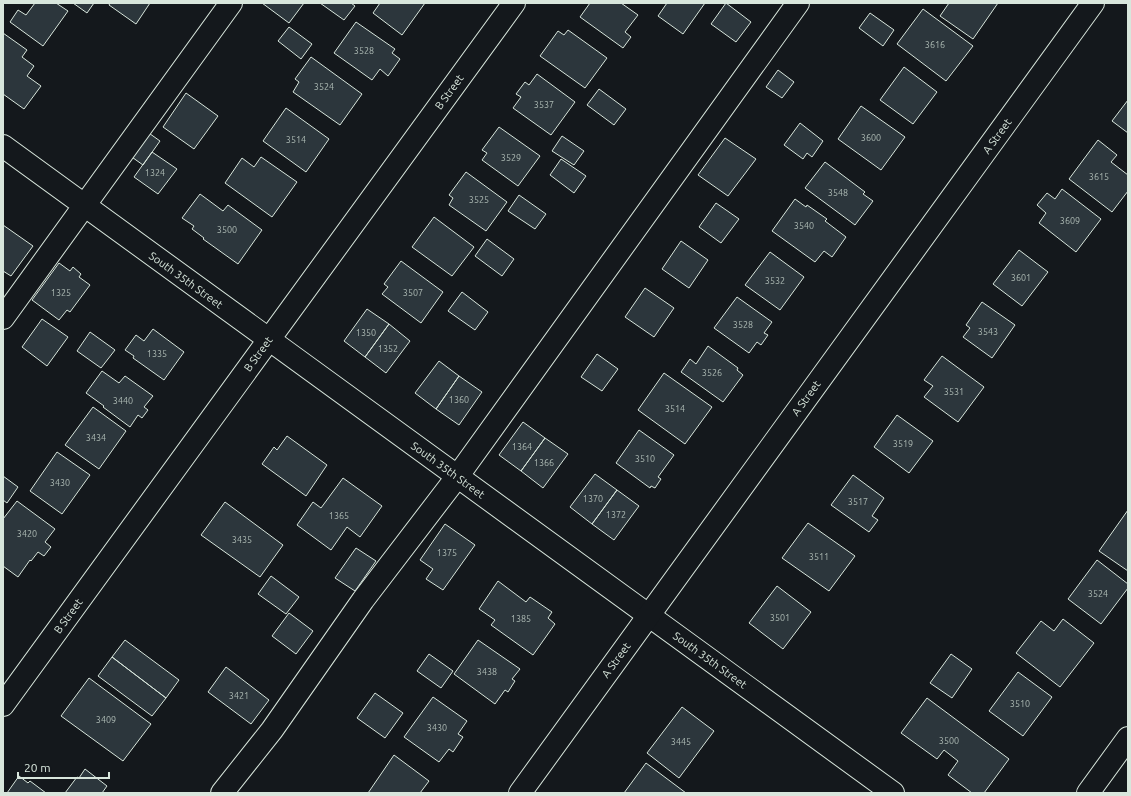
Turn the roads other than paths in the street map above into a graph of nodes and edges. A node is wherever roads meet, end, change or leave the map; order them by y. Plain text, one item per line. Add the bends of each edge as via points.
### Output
1 (231, 3) edge
2 (514, 3) edge
3 (798, 3) edge
4 (1093, 3) edge
5 (3, 146) edge
6 (84, 206) junction
7 (3, 318) edge
8 (268, 340) junction
9 (457, 476) junction
10 (648, 616) junction
11 (3, 705) edge
12 (1128, 738) edge
13 (222, 793) edge
14 (520, 793) edge
15 (893, 793) edge
16 (1088, 793) edge

1 - 6 street
2 - 8 street, B Street
3 - 9 street
4 - 10 street, A Street
5 - 6 street, South 35th Street
6 - 7 street
6 - 8 street, South 35th Street
8 - 9 street, South 35th Street
8 - 11 street, B Street
9 - 10 street, South 35th Street
9 - 13 street via 363,600 272,730
10 - 14 street, A Street
10 - 15 street, South 35th Street
12 - 16 street

